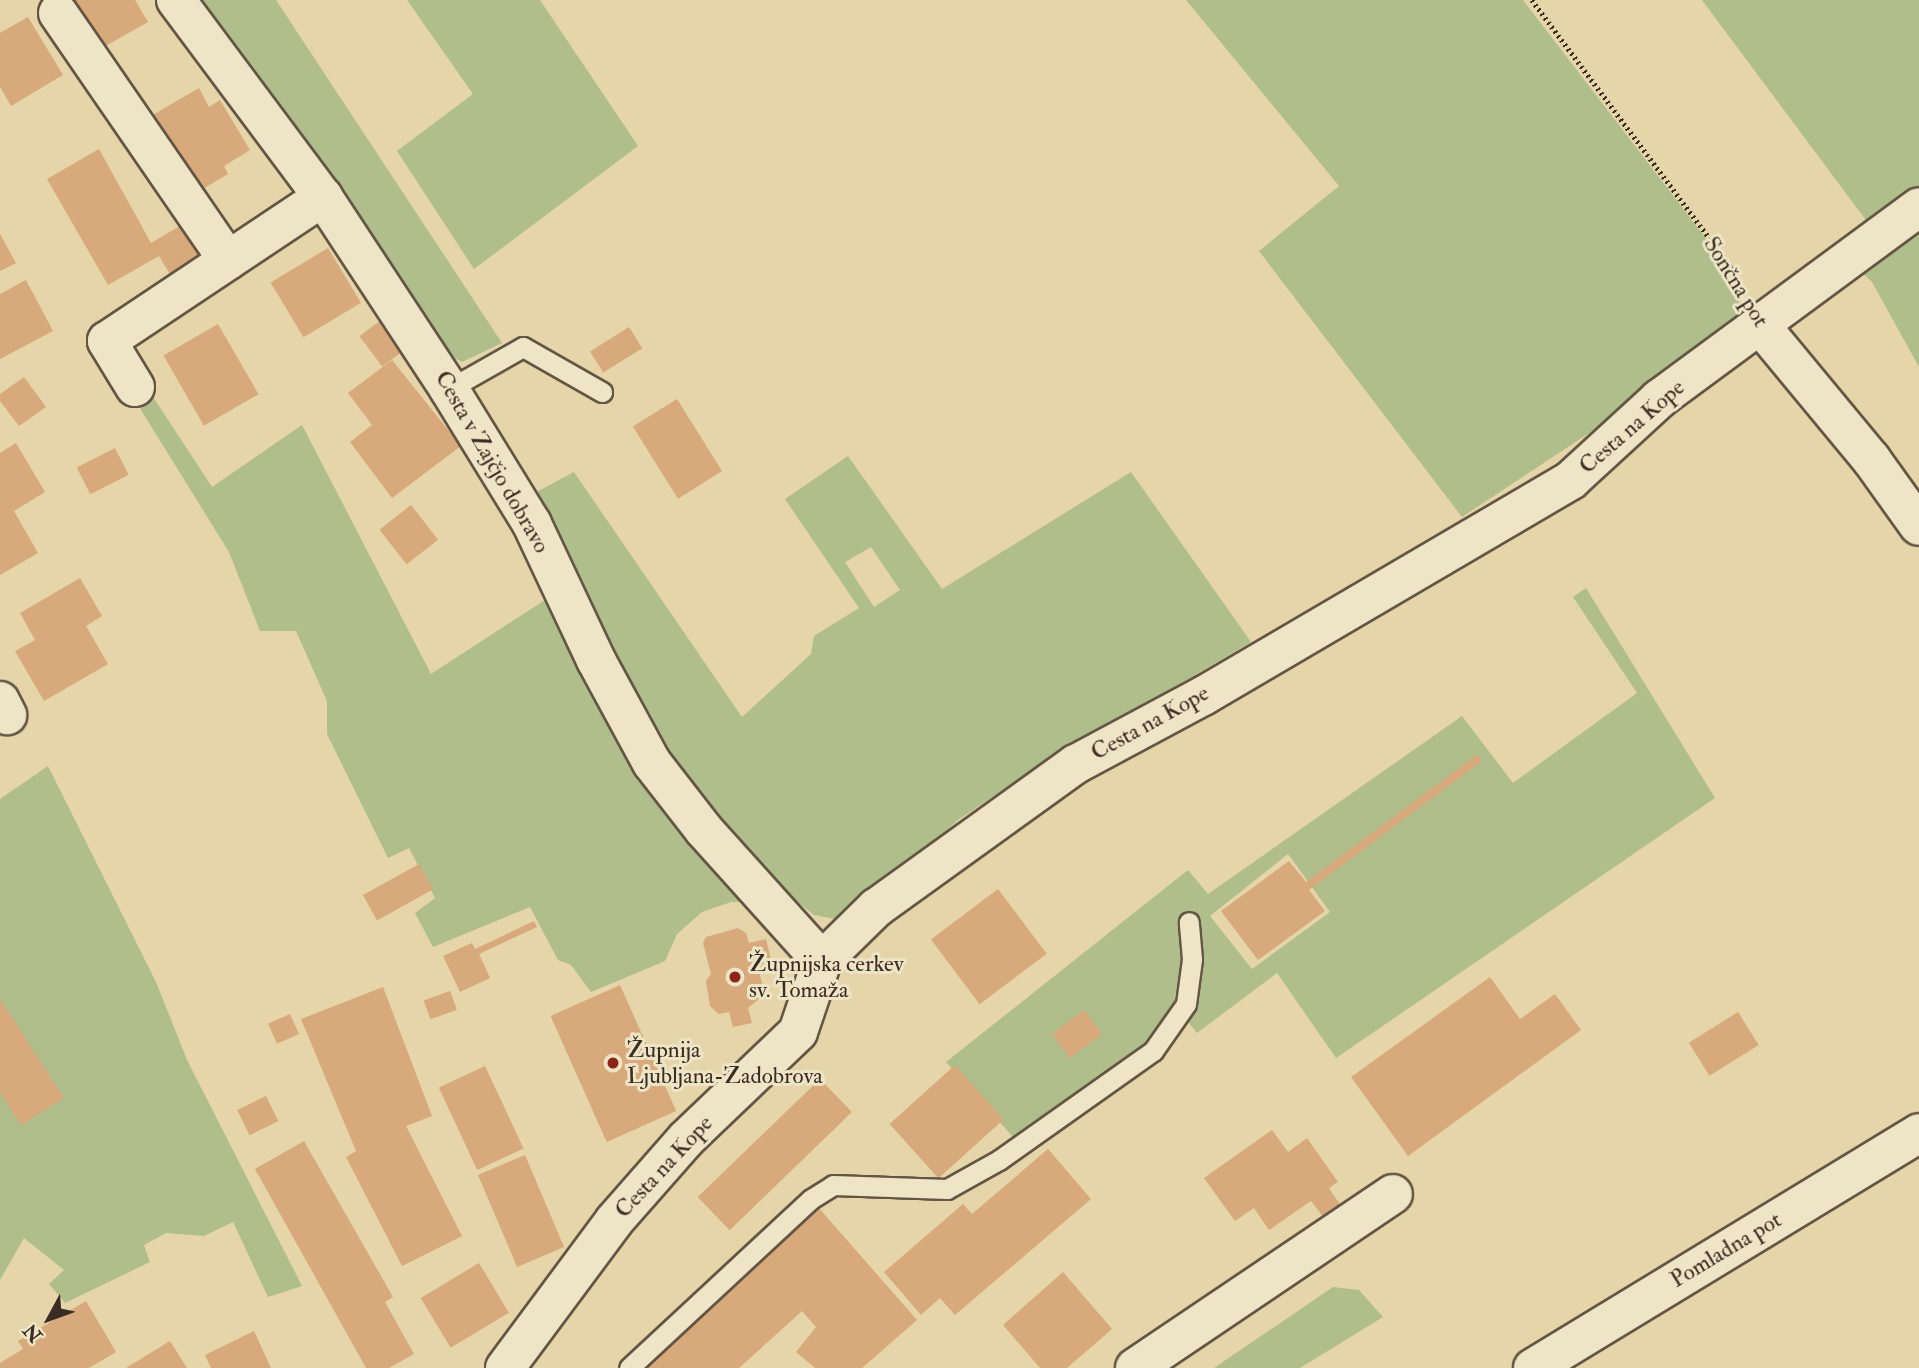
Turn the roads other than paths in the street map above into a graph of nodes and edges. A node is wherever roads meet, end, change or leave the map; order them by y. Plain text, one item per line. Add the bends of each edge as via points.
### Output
1 (176, 0) edge
2 (58, 13) dead end
3 (323, 197) junction
4 (1919, 207) edge
5 (228, 260) junction
6 (1760, 325) junction
7 (135, 387) dead end
8 (449, 389) junction
9 (602, 392) dead end
10 (1919, 526) edge
11 (1189, 922) dead end
12 (822, 961) junction
13 (1919, 1133) edge
14 (1394, 1194) dead end
15 (505, 1368) edge
16 (629, 1368) edge
17 (1135, 1368) edge
18 (1533, 1368) edge

1 - 3 street, Cesta v Zajčjo dobravo
2 - 5 street
3 - 5 street
3 - 8 street, Cesta v Zajčjo dobravo
4 - 6 street, Cesta na Kope
5 - 7 street via 107,341
6 - 10 street, Sončna pot via 1871,459
6 - 12 street, Cesta na Kope via 1658,399 1571,480 1076,764 876,908
8 - 9 lane via 523,347
8 - 12 street, Cesta v Zajčjo dobravo via 532,524 596,660 652,763 704,830
11 - 16 lane via 1192,959 1186,1004 1153,1051 1031,1139 947,1189 833,1185
12 - 15 street, Cesta na Kope via 797,1032 686,1139 614,1221
13 - 18 street, Pomladna pot
14 - 17 street

